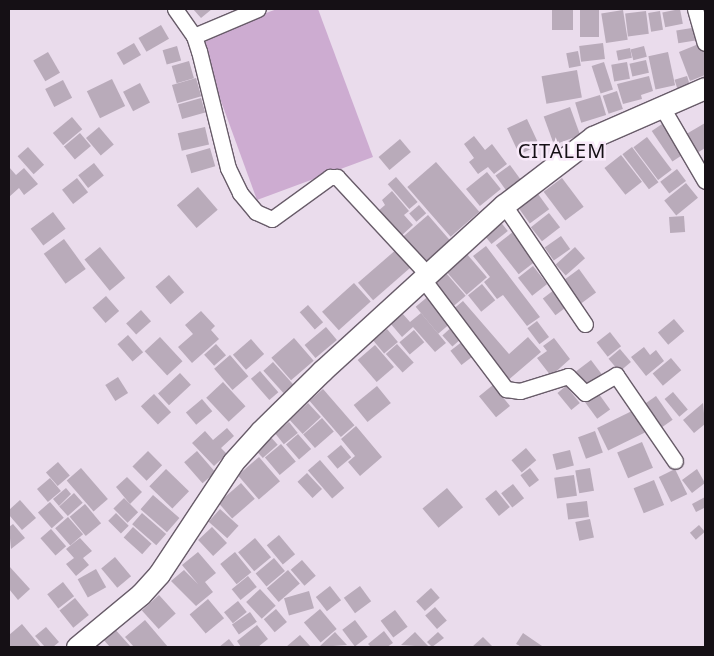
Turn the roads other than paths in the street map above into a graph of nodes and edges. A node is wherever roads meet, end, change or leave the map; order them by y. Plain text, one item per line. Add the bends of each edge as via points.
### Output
1 (175, 9) edge
2 (258, 9) edge
3 (695, 9) edge
4 (194, 36) junction
5 (705, 43) edge
6 (705, 88) edge
7 (664, 109) junction
8 (705, 181) edge
9 (504, 205) junction
10 (425, 277) junction
11 (585, 324) dead end
12 (675, 461) dead end
13 (77, 647) edge

1 - 4 street
2 - 4 street
3 - 5 street
4 - 10 street via 228,168 240,193 256,212 272,219 330,177 336,177
6 - 7 main road
7 - 8 street
7 - 9 main road via 593,137
9 - 10 main road
9 - 11 street
10 - 12 street via 506,389 520,391 568,376 585,393 616,375
10 - 13 main road via 261,431 233,462 159,574 141,594

